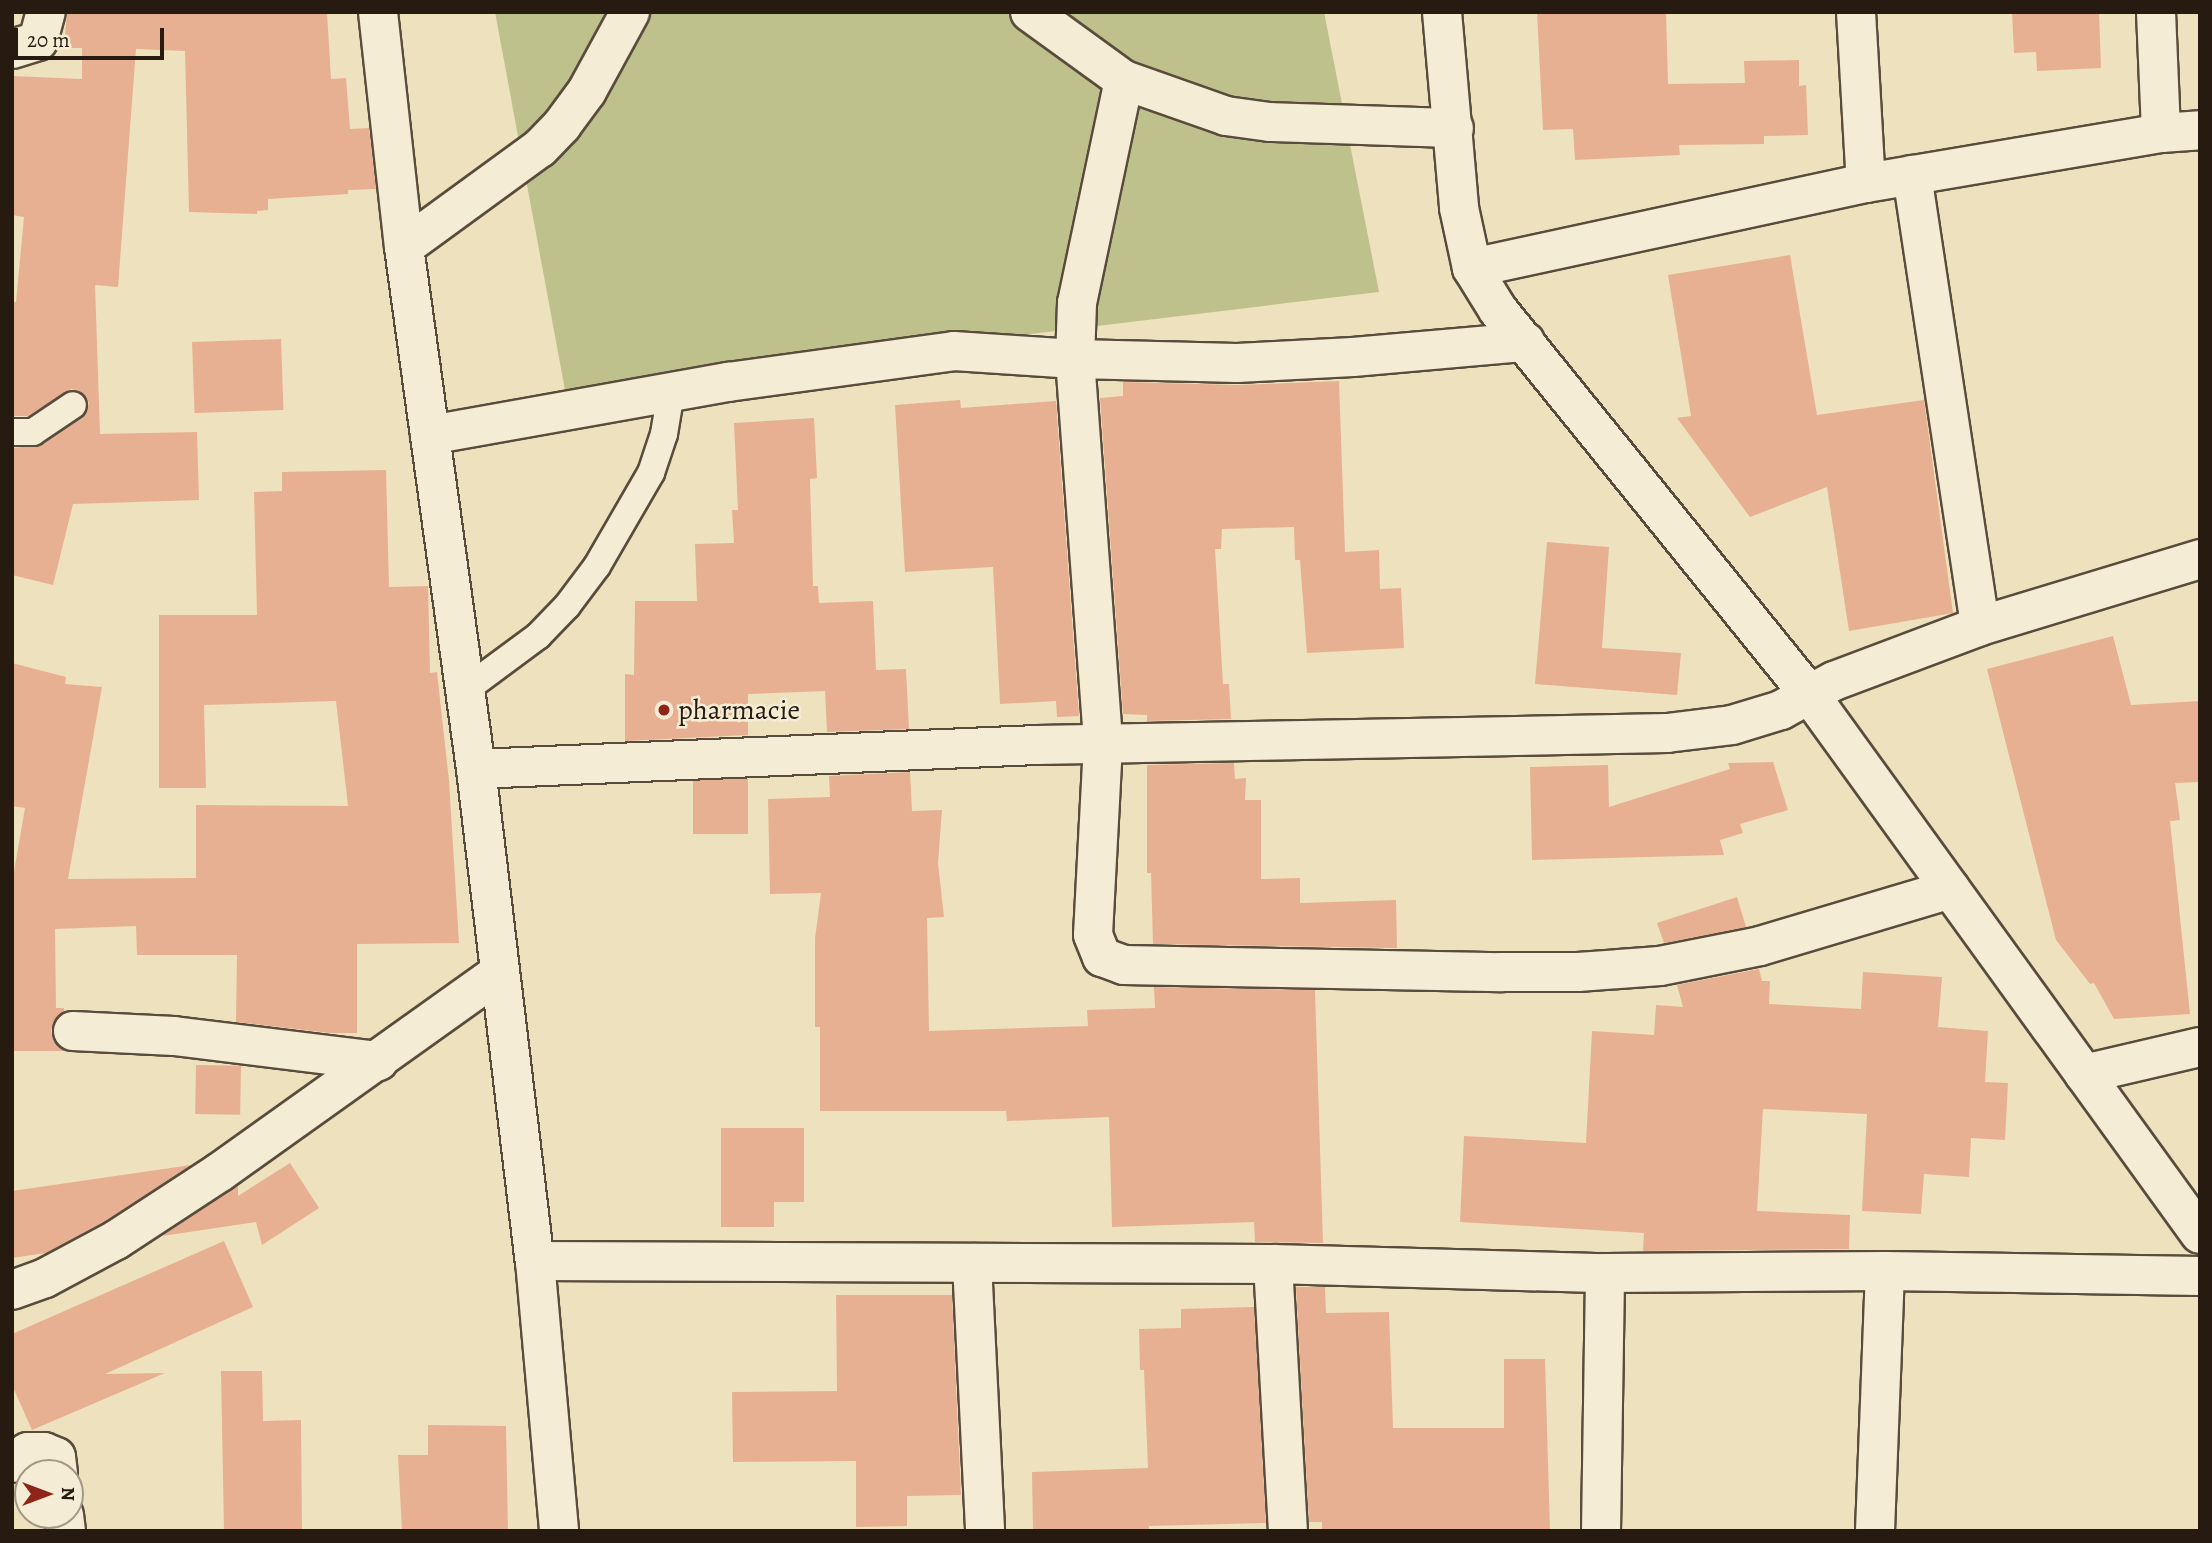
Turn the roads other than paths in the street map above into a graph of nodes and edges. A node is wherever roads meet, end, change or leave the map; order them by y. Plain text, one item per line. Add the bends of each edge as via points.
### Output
1 (46, 12) edge
2 (379, 12) edge
3 (630, 12) edge
4 (1030, 12) edge
5 (1442, 12) edge
6 (1856, 12) edge
7 (2156, 12) edge
8 (12, 48) edge
9 (1124, 80) junction
10 (1454, 128) junction
11 (2200, 130) edge
12 (2161, 133) junction
13 (1912, 175) junction
14 (1866, 183) junction
15 (404, 247) junction
16 (1472, 268) junction
17 (1525, 342) junction
18 (1075, 359) junction
19 (671, 392) junction
20 (72, 405) dead end
21 (12, 432) edge
22 (430, 435) junction
23 (2200, 559) edge
24 (1980, 626) junction
25 (465, 690) junction
26 (1810, 695) junction
27 (1103, 744) junction
28 (476, 769) junction
29 (1951, 889) junction
30 (499, 973) junction
31 (72, 1031) dead end
32 (2200, 1047) edge
33 (378, 1061) junction
34 (2084, 1074) junction
35 (2200, 1234) edge
36 (535, 1261) junction
37 (972, 1263) junction
38 (1273, 1264) junction
39 (1885, 1271) junction
40 (1605, 1273) junction
41 (2200, 1276) edge
42 (12, 1290) edge
43 (18, 1459) edge
44 (56, 1459) edge
45 (559, 1531) edge
46 (985, 1531) edge
47 (1287, 1531) edge
48 (1601, 1531) edge
49 (1875, 1531) edge

1 - 8 street via 38,41
2 - 15 street
3 - 15 street via 587,91 540,148
4 - 9 street
5 - 10 street
6 - 14 street
7 - 12 street
9 - 10 street via 1226,116 1270,122
9 - 18 street via 1077,303
10 - 16 street via 1459,208
11 - 12 street
12 - 13 street
13 - 14 street
13 - 24 street
14 - 16 street
15 - 22 street
16 - 17 street via 1497,310
17 - 18 street via 1237,363
17 - 26 street
18 - 19 street via 954,351
18 - 27 street
19 - 22 street
19 - 25 lane via 651,473 597,566 568,606 538,636
20 - 21 lane via 33,432
22 - 25 street
23 - 24 street
24 - 26 street via 1834,681
25 - 28 street
26 - 27 street via 1781,710 1732,725 1667,733
26 - 29 street
27 - 28 street
27 - 29 street via 1093,935 1102,957 1124,965 1578,972 1660,966 1760,946
28 - 30 street
29 - 34 street
30 - 33 street
30 - 36 street
31 - 33 street via 174,1036
32 - 34 street
33 - 42 street via 116,1240
34 - 35 street
36 - 37 street
36 - 45 street
37 - 38 street
37 - 46 street
38 - 40 street
38 - 47 street
39 - 40 street
39 - 41 street
39 - 49 street
40 - 48 street
43 - 44 street via 28,1452 44,1452

